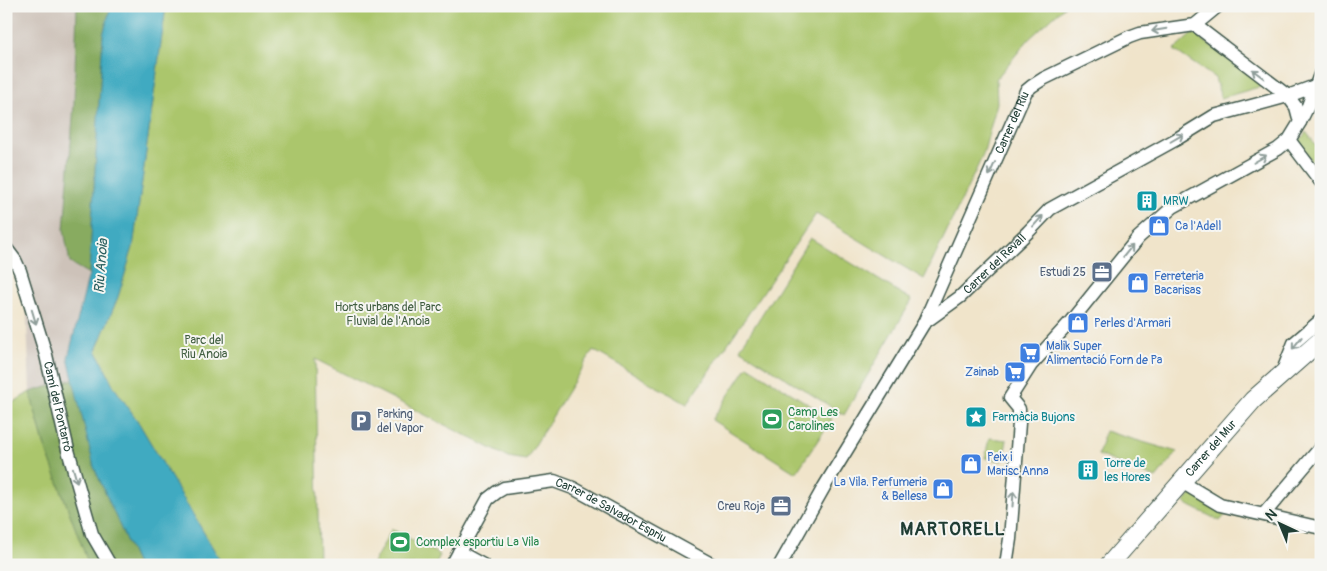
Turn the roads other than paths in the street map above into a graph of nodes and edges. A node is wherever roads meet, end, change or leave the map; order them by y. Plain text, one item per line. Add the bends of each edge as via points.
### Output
1 (1218, 6) edge
2 (1195, 25) junction
3 (1321, 72) edge
4 (1315, 86) junction
5 (1288, 96) junction
6 (1300, 122) junction
7 (1289, 140) junction
8 (1321, 182) edge
9 (6, 248) edge
10 (1321, 320) edge
11 (924, 324) junction
12 (1321, 340) edge
13 (1282, 373) junction
14 (1321, 447) edge
15 (1180, 481) junction
16 (1264, 514) junction
17 (1321, 528) edge
18 (459, 552) junction
19 (110, 565) edge
20 (452, 565) edge
21 (483, 565) edge
22 (713, 565) edge
23 (780, 565) edge
24 (1006, 565) edge
25 (1109, 565) edge

1 - 2 street
5 -> 2 street
2 -> 11 street, Carrer del Riu via 1129,37 1043,79 1026,91
3 - 4 street
4 - 5 street, Carrer del Revall
4 - 6 street
5 - 6 street via 1296,107
11 -> 5 street, Carrer del Revall via 960,298 1050,209 1214,116
6 - 7 street
7 - 8 street
24 -> 7 street via 1019,409 1010,398 1031,365 1138,238 1173,207 1270,154
9 -> 19 street, Camí del Pontarró via 20,271 46,355 92,534
10 -> 13 street via 1294,343
11 - 23 street, Carrer del Revall
12 - 13 main road, Carrer del Mur
13 - 15 main road, Carrer del Mur via 1253,400
14 - 16 street
15 - 16 street via 1220,505
15 - 25 main road, Carrer del Mur
16 - 17 street
18 - 20 street, Carrer de Salvador Espriu
18 - 21 street
18 - 22 street, Carrer de Salvador Espriu via 488,499 497,492 504,488 554,481

